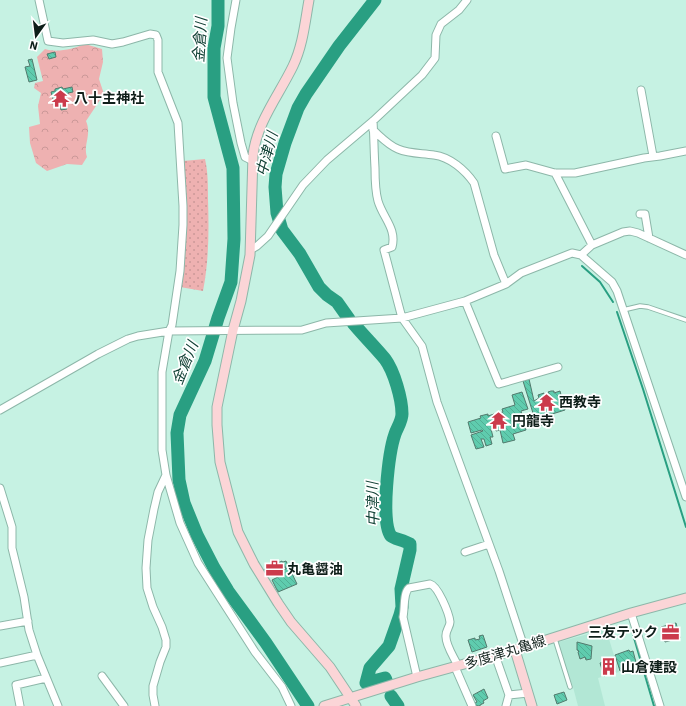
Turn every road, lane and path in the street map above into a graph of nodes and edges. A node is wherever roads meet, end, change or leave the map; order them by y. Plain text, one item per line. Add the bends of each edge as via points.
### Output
1 (39, 0) edge
2 (236, 0) edge
3 (309, 0) edge
4 (467, 0) edge
5 (641, 90) dead end
6 (373, 121) junction
7 (374, 130) junction
8 (496, 136) dead end
9 (686, 151) edge
10 (653, 156) junction
11 (253, 161) junction
12 (555, 173) junction
13 (640, 214) dead end
14 (649, 238) junction
15 (592, 244) junction
16 (250, 250) junction
17 (581, 255) junction
18 (686, 256) edge
19 (506, 284) junction
20 (465, 301) junction
21 (623, 310) junction
22 (402, 318) junction
23 (686, 320) edge
24 (230, 330) junction
25 (169, 331) junction
26 (558, 367) dead end
27 (0, 410) edge
28 (166, 475) junction
29 (0, 488) edge
30 (686, 497) edge
31 (489, 544) junction
32 (465, 552) dead end
33 (686, 598) edge
34 (632, 613) junction
35 (28, 621) junction
36 (0, 626) edge
37 (554, 636) junction
38 (519, 648) junction
39 (37, 655) junction
40 (495, 655) junction
41 (0, 663) edge
42 (456, 666) junction
43 (102, 676) dead end
44 (417, 677) junction
45 (46, 678) junction
46 (570, 687) dead end
47 (528, 693) junction
48 (509, 695) junction
49 (354, 702) edge
50 (20, 706) edge
51 (58, 706) edge
52 (124, 706) edge
53 (154, 706) edge
54 (292, 706) edge
55 (324, 706) edge
56 (472, 706) edge
57 (506, 706) edge
58 (532, 706) edge
59 (660, 706) edge

1 - 25 street via 48,41 63,43 93,40 112,44 150,34 156,35 158,40 158,72 178,123 184,225 180,271
2 - 11 street via 227,58 241,142 245,157
3 - 11 street via 298,53 258,132 254,142
4 - 6 street via 441,24 436,35 435,58 422,75
5 - 10 street
6 - 7 street
6 - 16 street via 327,160 303,185 268,236
7 - 19 street via 398,149 410,153 436,155 462,168 468,175 474,183 494,255
7 - 22 street via 375,188 378,202 393,231 394,239 392,247 384,250
8 - 12 street via 505,169 526,165
9 - 10 street
10 - 12 street via 575,173
11 - 16 street
12 - 15 street
13 - 14 street via 645,214
14 - 15 street via 630,231
14 - 18 street
15 - 17 street
16 - 24 street via 246,280
17 - 19 street via 572,253 521,273
17 - 21 street via 612,282
19 - 20 street
20 - 22 street
20 - 26 street via 499,384
21 - 23 lane via 648,307
21 - 30 street
22 - 24 street via 326,323 302,330
22 - 31 street via 422,346 437,402
24 - 25 street
24 - 49 street via 216,425 220,462 238,532 278,603 330,667
25 - 27 street via 128,339
25 - 28 street via 162,372 162,450
28 - 53 street via 157,497 148,540 146,568 147,588 166,640 154,686
28 - 54 street via 180,523 198,563 255,652 279,682
29 - 35 street via 12,527 12,548
31 - 32 street
31 - 38 street via 499,571
33 - 34 street, 多度津丸亀線
34 - 37 street, 多度津丸亀線
34 - 59 street
35 - 36 street
35 - 39 street
37 - 38 street, 多度津丸亀線
37 - 46 lane
38 - 40 street, 多度津丸亀線
38 - 47 street
39 - 41 street
39 - 45 street
40 - 42 street, 多度津丸亀線
40 - 48 street
42 - 44 street, 多度津丸亀線
42 - 44 street via 446,637 450,623 436,588 430,584 409,588 405,594 403,617
42 - 56 street
43 - 52 street
44 - 49 street, 多度津丸亀線
45 - 50 street via 16,685
45 - 51 street
47 - 48 street
47 - 58 street
48 - 57 street
49 - 55 street, 多度津丸亀線

